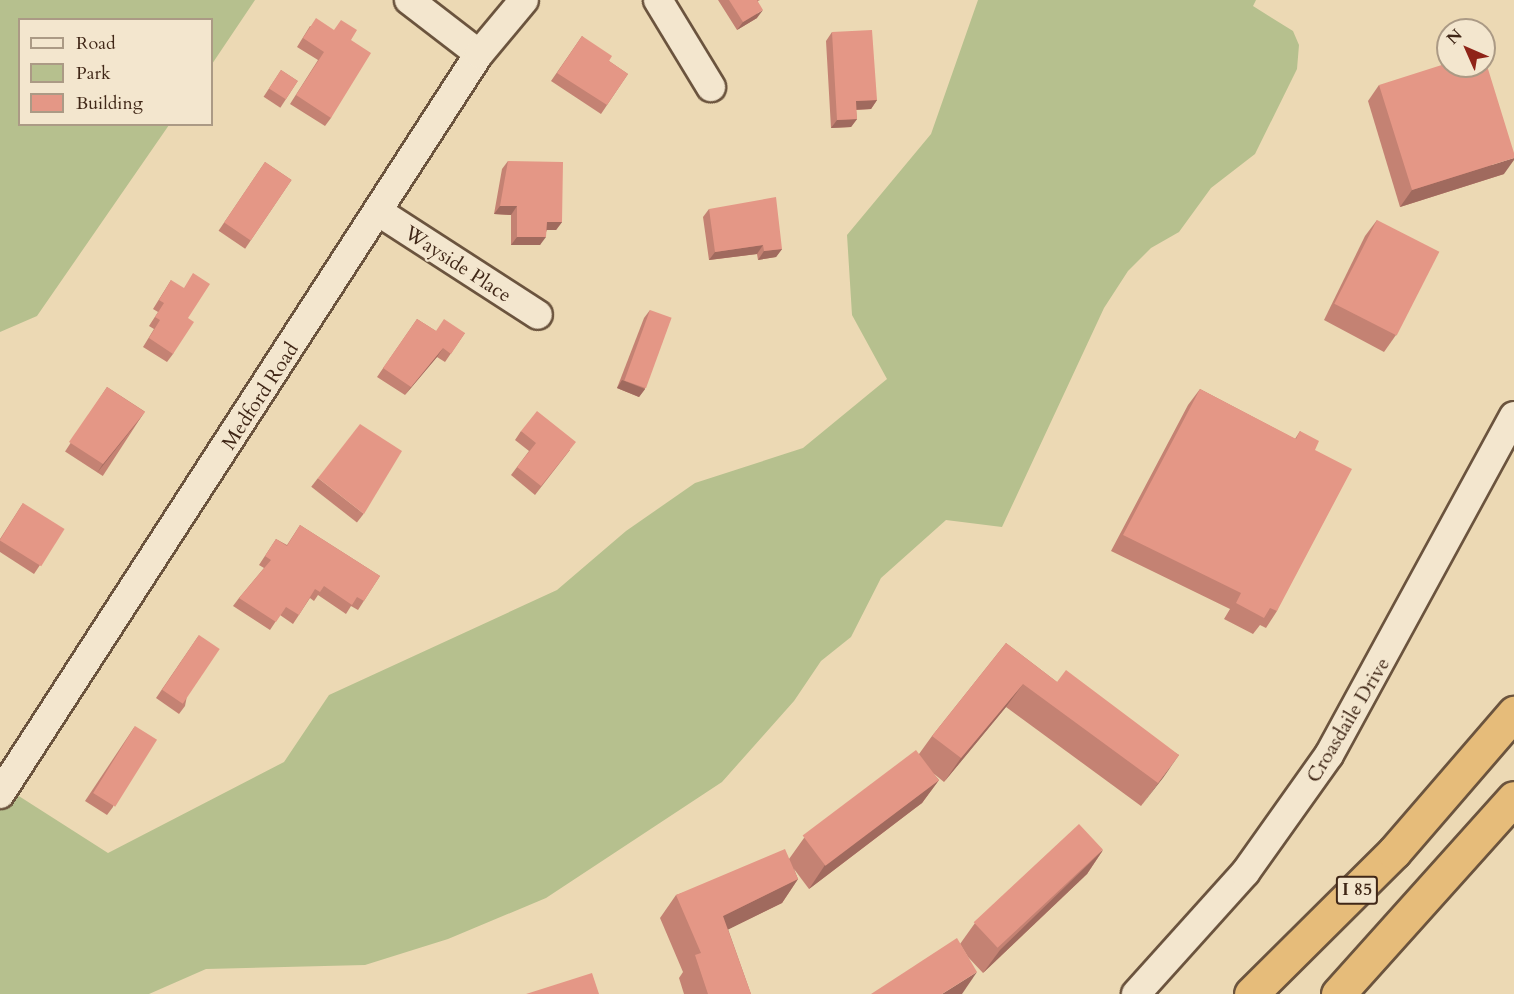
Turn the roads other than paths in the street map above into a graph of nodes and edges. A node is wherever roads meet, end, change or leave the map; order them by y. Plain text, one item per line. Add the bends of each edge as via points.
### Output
1 (409, 0) edge
2 (524, 0) edge
3 (657, 0) edge
4 (479, 54) junction
5 (711, 87) dead end
6 (379, 212) junction
7 (538, 315) dead end
8 (1514, 416) edge
9 (1514, 713) edge
10 (0, 794) edge
11 (1514, 798) edge
12 (1136, 994) edge
13 (1251, 994) edge
14 (1338, 994) edge

1 - 4 street
2 - 4 street, Medford Road
3 - 5 street
4 - 6 street, Medford Road
6 - 7 street, Wayside Place
6 - 10 street, Medford Road
8 - 12 street, Croasdaile Drive via 1329,755 1245,873
9 - 13 highway, I 85 via 1394,852
11 - 14 highway

